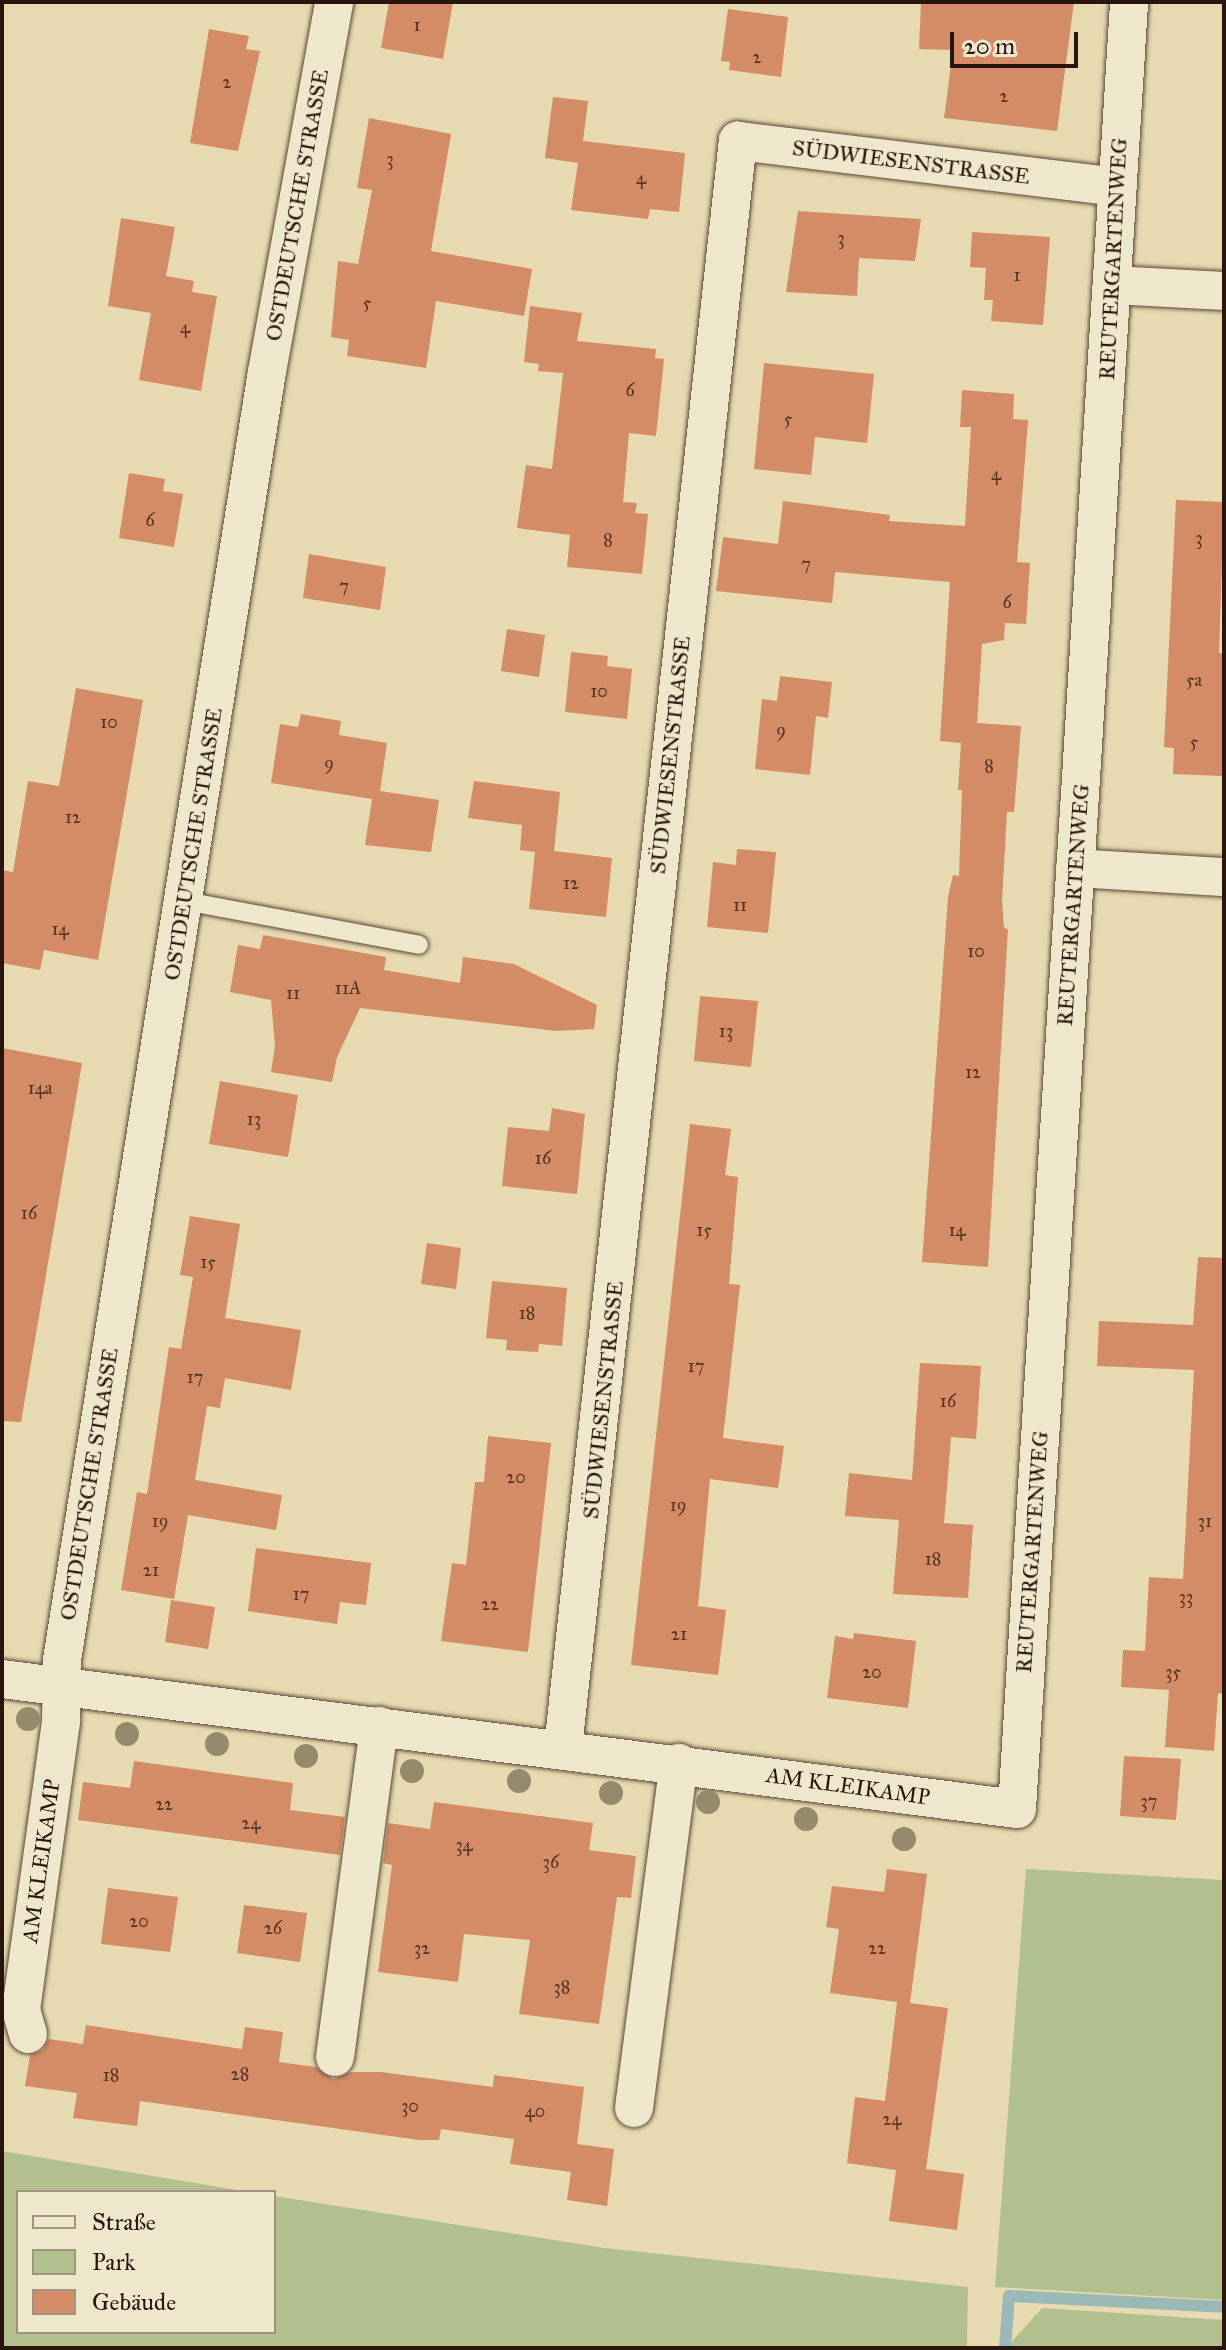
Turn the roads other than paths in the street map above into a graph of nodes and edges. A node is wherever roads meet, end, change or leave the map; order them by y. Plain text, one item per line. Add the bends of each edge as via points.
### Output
1 (334, 2) edge
2 (1129, 2) edge
3 (1116, 187) junction
4 (1113, 285) junction
5 (1224, 291) edge
6 (1075, 868) junction
7 (1224, 877) edge
8 (185, 901) junction
9 (419, 945) dead end
10 (2, 1679) edge
11 (61, 1688) junction
12 (379, 1726) junction
13 (563, 1748) junction
14 (679, 1763) junction
15 (1017, 1809) joint
16 (28, 2034) dead end
17 (335, 2057) dead end
18 (634, 2108) dead end

1 - 8 street, OSTDEUTSCHE STRASSE via 267,372
2 - 3 street, REUTERGARTENWEG
3 - 4 street, REUTERGARTENWEG
3 - 13 street, SÜDWIESENSTRASSE via 738,141
4 - 5 street
4 - 6 street, REUTERGARTENWEG
6 - 7 street
6 - 15 street, REUTERGARTENWEG
8 - 9 lane
8 - 11 street, OSTDEUTSCHE STRASSE via 111,1338
10 - 11 street, AM KLEIKAMP
11 - 12 street, AM KLEIKAMP
11 - 16 street, AM KLEIKAMP via 21,2010
12 - 13 street, AM KLEIKAMP
12 - 17 street
13 - 14 street, AM KLEIKAMP
14 - 15 street, AM KLEIKAMP
14 - 18 street

